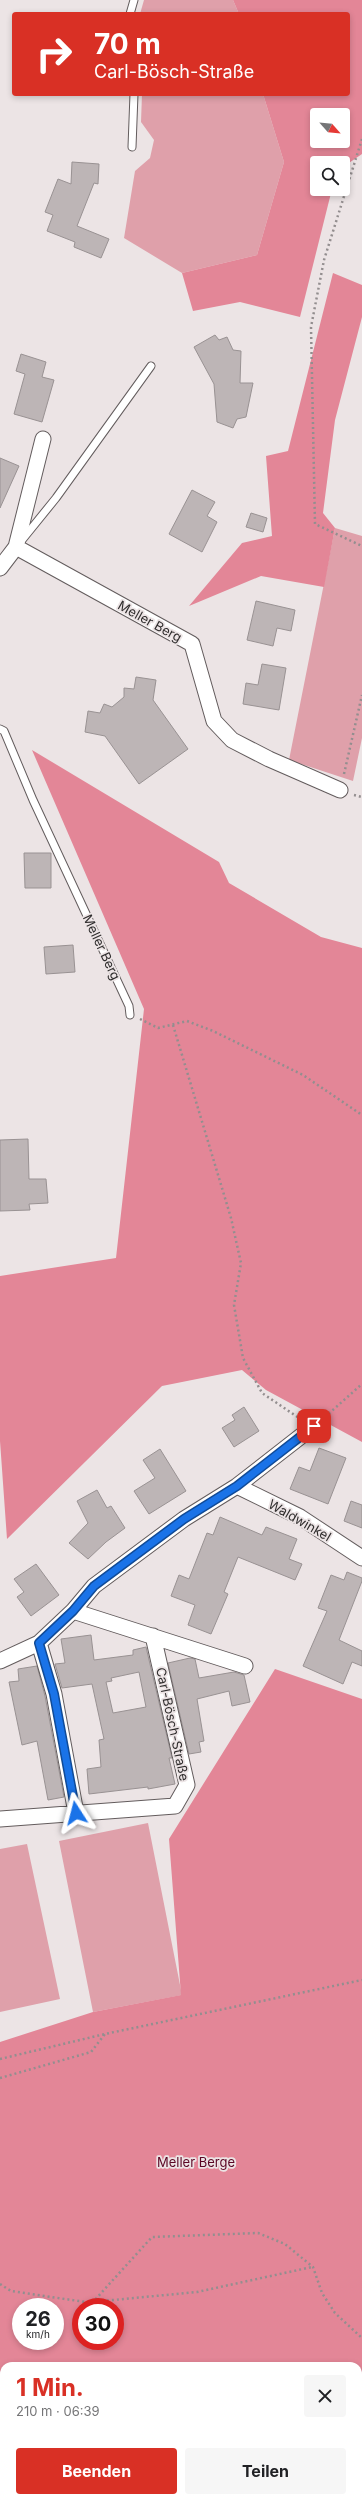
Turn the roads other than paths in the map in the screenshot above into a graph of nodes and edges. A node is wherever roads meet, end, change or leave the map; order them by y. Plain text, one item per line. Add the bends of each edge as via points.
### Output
1 (134, 0) edge
2 (131, 12) edge
3 (134, 96) edge
4 (132, 147) dead end
5 (150, 366) dead end
6 (43, 439) dead end
7 (16, 547) junction
8 (0, 568) edge
9 (0, 729) edge
10 (340, 790) road end
11 (130, 1015) road end
12 (314, 1426) road end
13 (237, 1486) junction
14 (362, 1558) edge
15 (73, 1611) junction
16 (154, 1636) junction
17 (39, 1643) junction
18 (0, 1661) edge
19 (245, 1666) dead end
20 (76, 1813) junction
21 (0, 1819) edge

1 - 2 lane
3 - 4 lane
5 - 7 lane via 56,498
6 - 7 street
7 - 8 street
7 - 10 street, Meller Berg via 192,644 214,721 232,740
9 - 11 lane, Meller Berg via 4,731 33,800 129,1006
12 - 13 street
13 - 14 street, Waldwinkel via 300,1517
13 - 15 street via 143,1548 94,1586
15 - 16 street
15 - 17 street
16 - 19 street
16 - 20 street, Carl-Bösch-Straße via 187,1785 175,1806
17 - 18 street
17 - 20 street via 56,1700
20 - 21 street, Carl-Bösch-Straße

